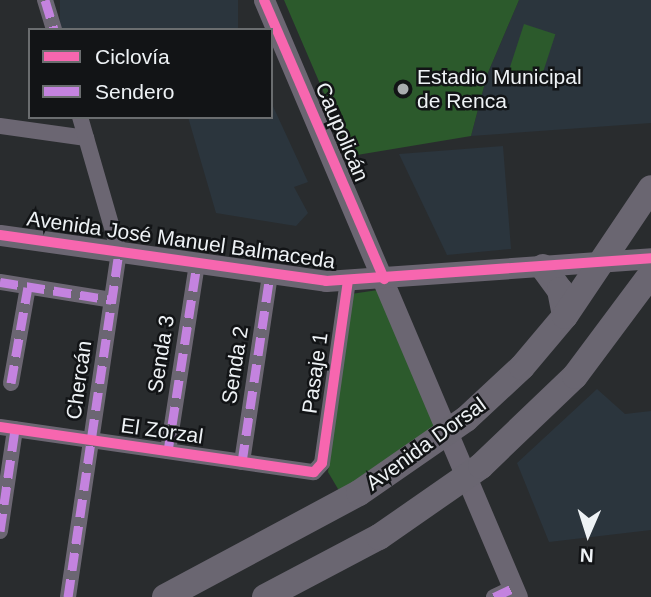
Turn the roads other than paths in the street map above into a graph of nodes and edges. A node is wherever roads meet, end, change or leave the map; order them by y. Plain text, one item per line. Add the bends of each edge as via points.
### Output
1 (45, 0) edge
2 (264, 0) edge
3 (53, 28) edge
4 (81, 119) edge
5 (0, 126) edge
6 (86, 138) junction
7 (651, 188) edge
8 (0, 234) edge
9 (119, 252) junction
10 (651, 258) edge
11 (197, 263) junction
12 (605, 263) junction
13 (543, 267) junction
14 (270, 274) junction
15 (651, 275) edge
16 (384, 279) junction
17 (348, 281) junction
18 (0, 282) edge
19 (27, 287) junction
20 (112, 300) junction
21 (565, 317) junction
22 (12, 383) dead end
23 (7, 428) edge
24 (448, 433) junction
25 (91, 440) junction
26 (168, 452) junction
27 (242, 462) junction
28 (318, 470) joint
29 (467, 478) junction
30 (0, 531) edge
31 (515, 592) edge
32 (68, 597) edge
33 (165, 597) edge
34 (265, 597) edge
35 (494, 597) edge

1 - 3 street
2 - 16 street, Caupolicán
4 - 6 street
5 - 6 street
6 - 9 street
7 - 12 main road, Avenida Dorsal
8 - 9 street, Avenida José Manuel Balmaceda
9 - 11 street, Avenida José Manuel Balmaceda
9 - 20 street, Chercán
10 - 12 street, Avenida José Manuel Balmaceda
11 - 14 street, Avenida José Manuel Balmaceda
11 - 26 street, Senda 3
12 - 13 street, Avenida José Manuel Balmaceda
12 - 21 main road, Avenida Dorsal
13 - 16 street, Avenida José Manuel Balmaceda
13 - 21 main road via 560,290
14 - 17 street, Avenida José Manuel Balmaceda
14 - 27 street, Senda 2
15 - 29 main road via 575,376
16 - 17 street, Avenida José Manuel Balmaceda
16 - 24 street, Caupolicán
17 - 28 street, Pasaje 1
18 - 19 street
19 - 20 street
19 - 22 street
20 - 25 street, Chercán
21 - 24 main road, Avenida Dorsal via 503,386
23 - 25 street, El Zorzal
23 - 30 street
24 - 29 street, Caupolicán
24 - 33 main road, Avenida Dorsal via 359,493
25 - 26 street, El Zorzal
25 - 32 street, Chercán
26 - 27 street, El Zorzal
27 - 28 street, El Zorzal
29 - 31 street, Caupolicán
29 - 34 main road via 379,537
31 - 35 street

